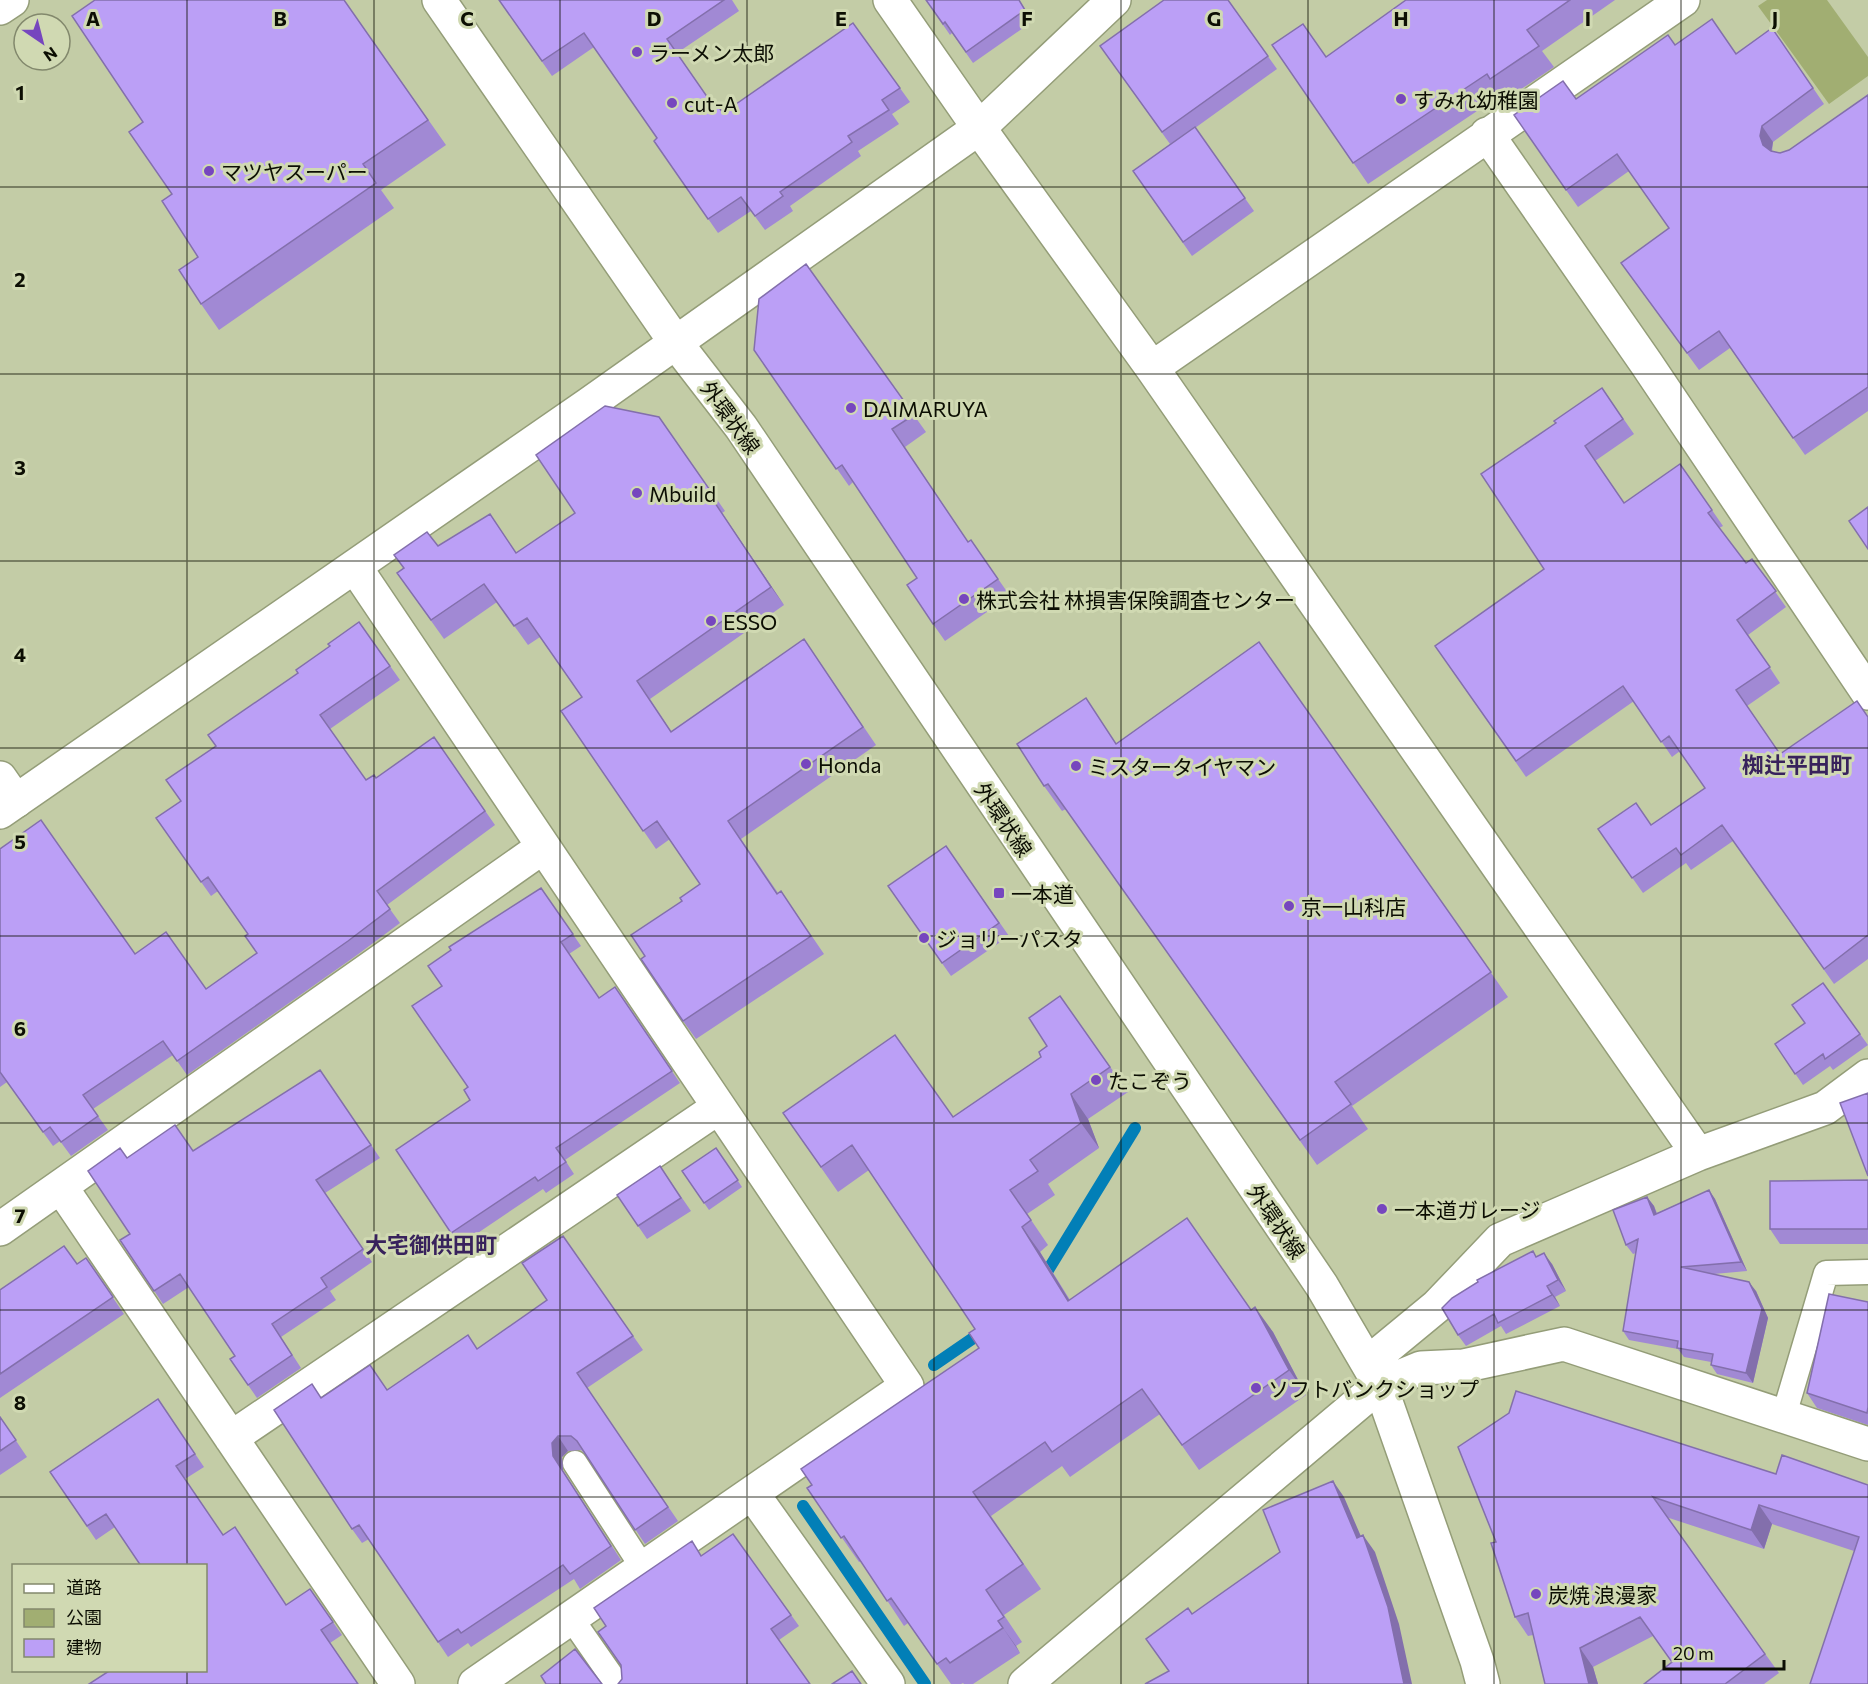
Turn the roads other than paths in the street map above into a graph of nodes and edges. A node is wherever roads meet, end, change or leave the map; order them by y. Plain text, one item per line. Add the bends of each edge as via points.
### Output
1 (12, 0) edge
2 (439, 0) edge
3 (890, 0) edge
4 (1113, 0) edge
5 (1683, 0) edge
6 (0, 8) edge
7 (979, 128) junction
8 (1487, 134) junction
9 (676, 343) junction
10 (1152, 368) junction
11 (355, 567) junction
12 (1868, 693) edge
13 (5, 797) edge
14 (543, 847) junction
15 (1868, 1076) edge
16 (719, 1107) junction
17 (1698, 1154) junction
18 (61, 1187) junction
19 (0, 1229) edge
20 (1868, 1272) edge
21 (1380, 1385) junction
22 (1784, 1415) junction
23 (231, 1438) junction
24 (1868, 1444) edge
25 (575, 1463) edge
26 (752, 1493) junction
27 (643, 1568) junction
28 (571, 1618) junction
29 (1036, 1680) edge
30 (398, 1684) edge
31 (475, 1684) edge
32 (617, 1684) edge
33 (888, 1684) edge
34 (1483, 1684) edge

1 - 6 street
2 - 9 street, 外環状線
3 - 7 street
4 - 7 street
5 - 8 street
7 - 9 street
7 - 10 street
8 - 10 street
8 - 12 street via 1647,363
9 - 11 street
9 - 21 street, 外環状線 via 741,428 1322,1286
10 - 17 street
11 - 13 street
11 - 14 street
14 - 16 street
14 - 18 street
15 - 17 street via 1825,1108
16 - 23 street
16 - 26 street via 907,1386
17 - 21 street via 1500,1240 1437,1306 1380,1353
18 - 19 street
18 - 23 street
20 - 22 lane via 1826,1273
21 - 22 street via 1421,1368 1462,1366 1564,1344
21 - 29 street
21 - 34 street, 外環状線
22 - 24 street
23 - 30 street
25 - 27 lane
26 - 27 street
26 - 33 street
27 - 28 street
28 - 31 street
28 - 32 lane

